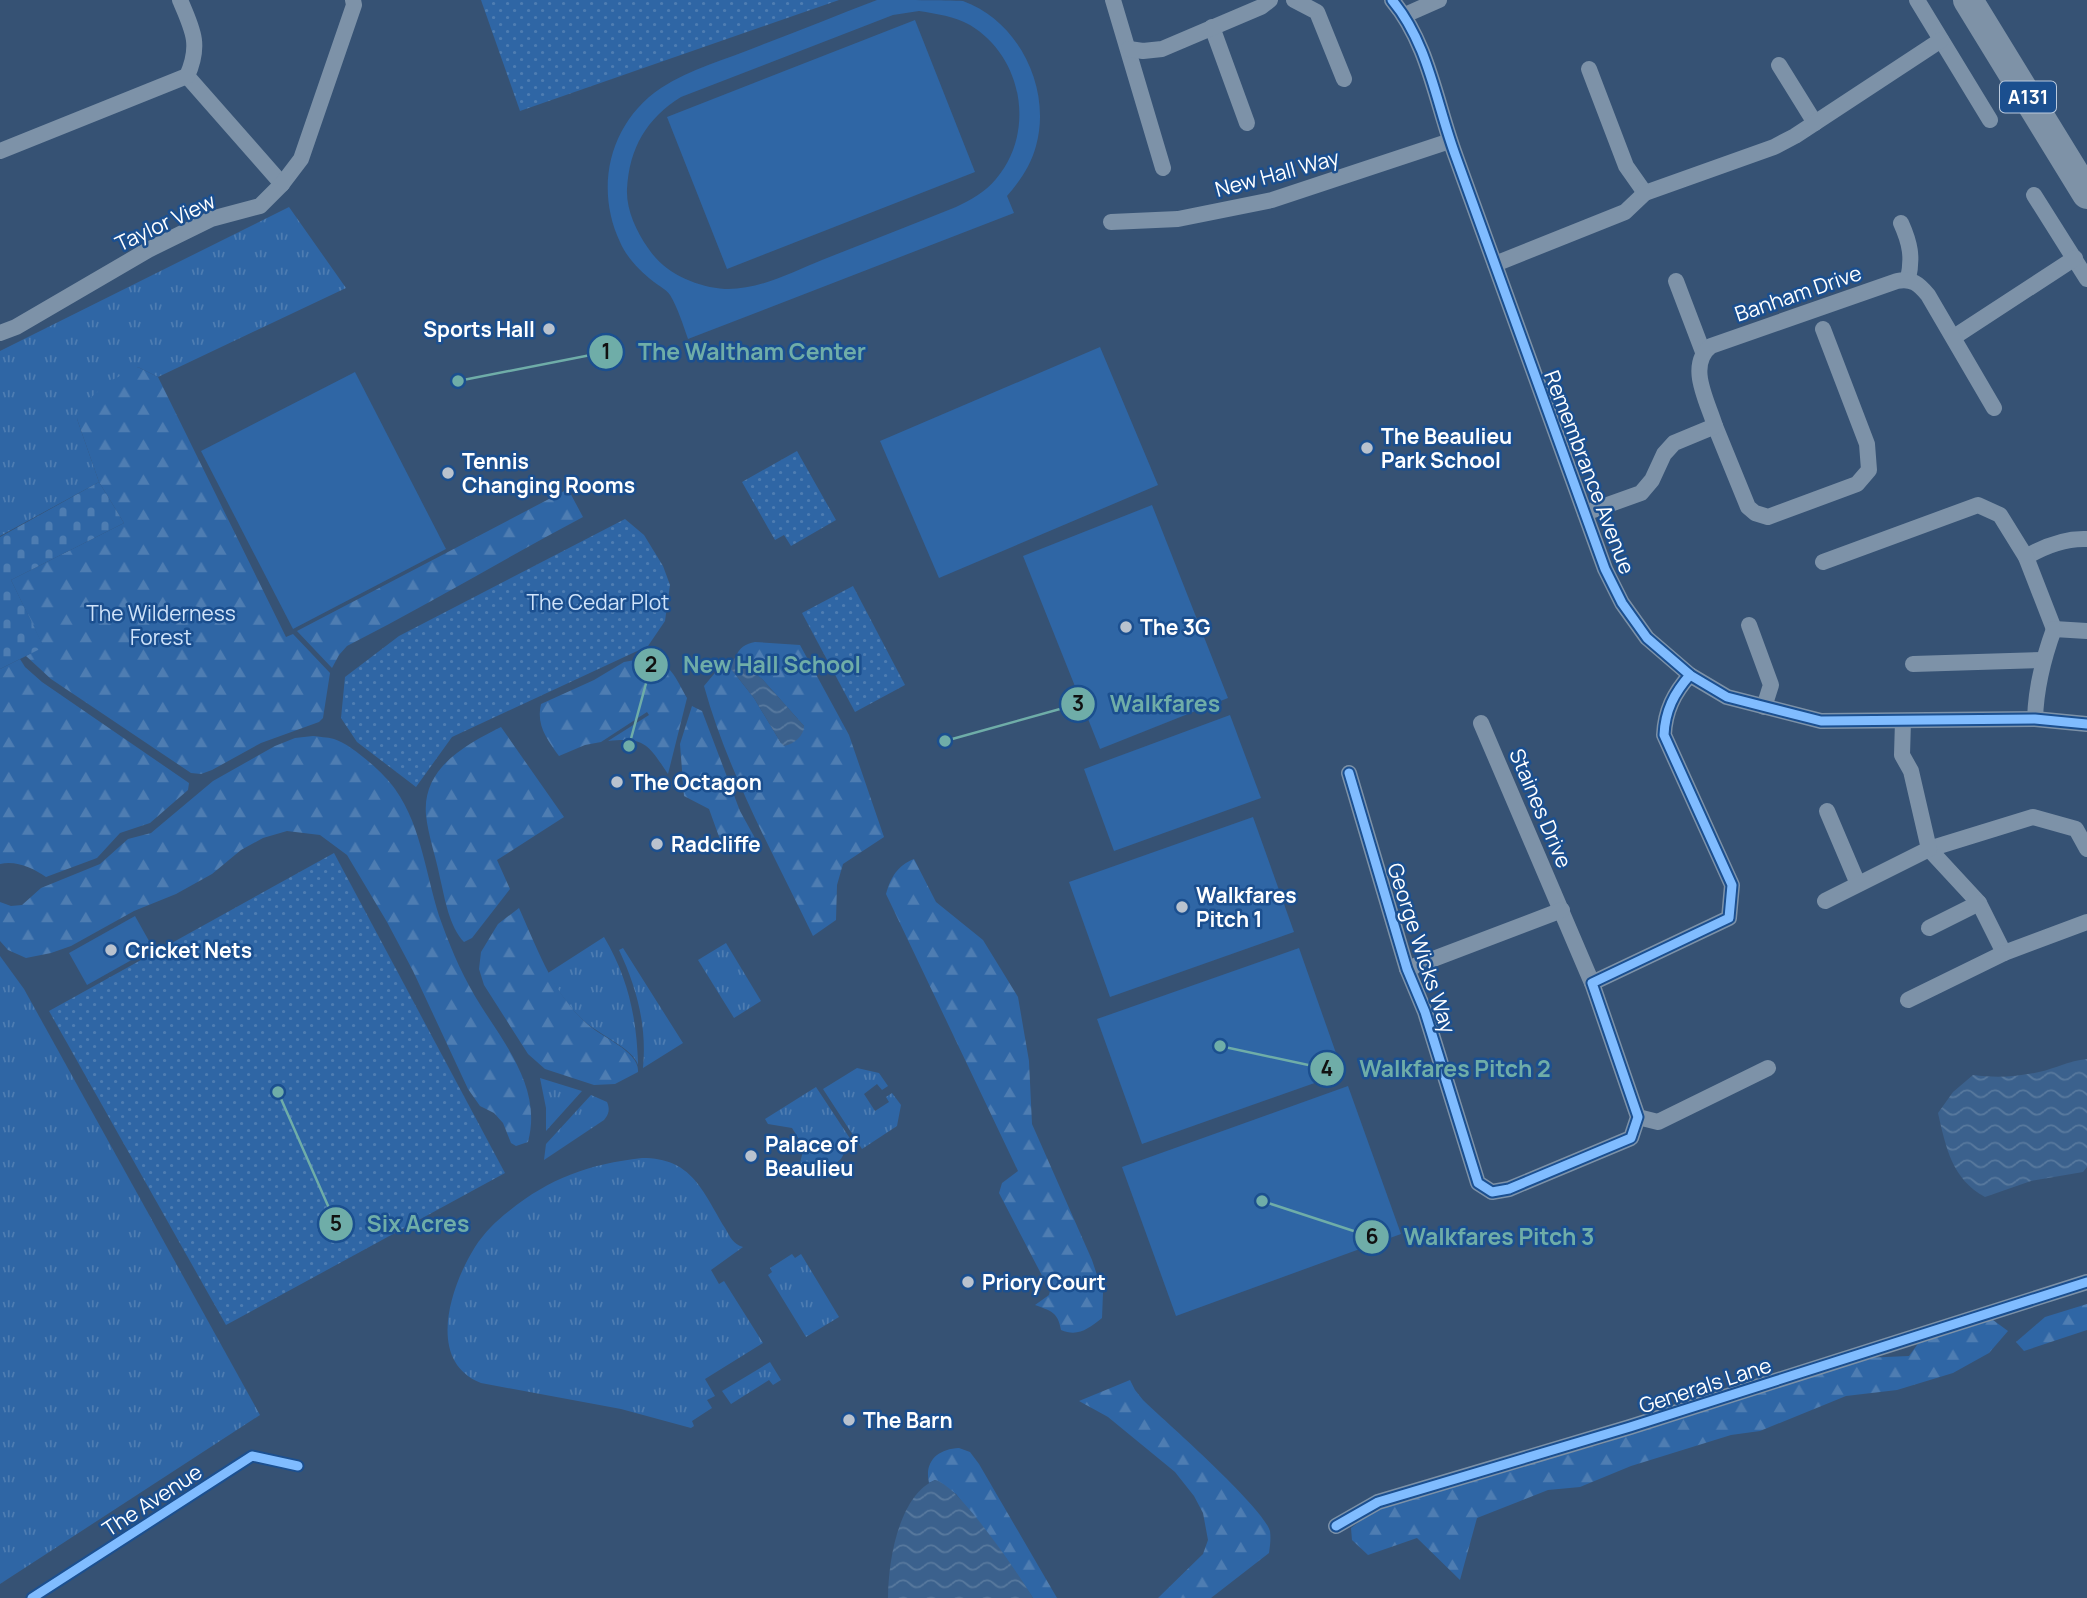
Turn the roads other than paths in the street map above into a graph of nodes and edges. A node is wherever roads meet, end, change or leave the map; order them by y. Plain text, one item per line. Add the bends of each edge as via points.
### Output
1 (180, 0) edge
2 (353, 0) edge
3 (1113, 0) edge
4 (1270, 0) edge
5 (1294, 0) edge
6 (1392, 0) edge
7 (1439, 0) edge
8 (1917, 0) edge
9 (1968, 0) edge
10 (1405, 15) junction
11 (1212, 27) junction
12 (1941, 40) junction
13 (1129, 49) junction
14 (1779, 65) dead end
15 (1589, 69) dead end
16 (187, 76) junction
17 (1344, 79) dead end
18 (1990, 120) dead end
19 (1247, 123) dead end
20 (1815, 123) junction
21 (1450, 141) junction
22 (0, 151) edge
23 (1163, 168) dead end
24 (282, 184) junction
25 (1644, 193) junction
26 (2087, 194) edge
27 (2034, 195) dead end
28 (1111, 222) dead end
29 (1901, 223) dead end
30 (2075, 258) junction
31 (1495, 264) junction
32 (1908, 279) junction
33 (2087, 279) edge
34 (1676, 281) dead end
35 (1822, 329) dead end
36 (0, 333) edge
37 (1954, 337) junction
38 (1703, 352) junction
39 (1994, 408) dead end
40 (1715, 426) junction
41 (1585, 513) junction
42 (2087, 539) edge
43 (2026, 557) junction
44 (1823, 562) dead end
45 (1749, 625) dead end
46 (2054, 629) junction
47 (2087, 631) edge
48 (2042, 660) junction
49 (1913, 664) dead end
50 (1690, 675) junction
51 (1765, 707) junction
52 (2035, 719) junction
53 (1903, 721) junction
54 (1481, 723) dead end
55 (2087, 724) edge
56 (1349, 773) dead end
57 (1827, 810) dead end
58 (1929, 849) junction
59 (2087, 849) edge
60 (1858, 884) junction
61 (1825, 901) dead end
62 (1979, 903) junction
63 (1562, 910) junction
64 (2087, 922) edge
65 (1929, 928) dead end
66 (2004, 953) junction
67 (1406, 969) junction
68 (1592, 983) junction
69 (1908, 1000) dead end
70 (1768, 1068) dead end
71 (1638, 1117) junction
72 (2087, 1282) edge
73 (1336, 1526) dead end

1 - 16 street via 194,31 195,58
2 - 24 street, Taylor View via 301,159
3 - 13 street
4 - 11 street
5 - 17 street via 1317,12
6 - 10 street, Remembrance Avenue
7 - 10 street
8 - 12 street
9 - 26 highway, A131
10 - 21 street, Remembrance Avenue via 1424,56
11 - 13 street via 1162,49
11 - 19 street
12 - 18 street
12 - 20 street
13 - 23 street
14 - 20 street
15 - 25 street via 1626,166
16 - 22 street
16 - 24 street
20 - 25 street via 1774,147
21 - 28 street, New Hall Way via 1272,200 1178,219
21 - 31 street, Remembrance Avenue
24 - 36 street, Taylor View via 260,206 211,219
25 - 31 street via 1625,212
27 - 30 street
29 - 32 street via 1911,245
30 - 33 street
30 - 37 street
31 - 41 street, Remembrance Avenue
32 - 37 street via 1928,296
32 - 38 street, Banham Drive
34 - 38 street
35 - 40 street via 1867,444 1869,470 1857,484 1768,517 1755,513 1748,507
37 - 39 street
38 - 40 street via 1698,373
40 - 41 street via 1674,443 1641,493
41 - 50 street, Remembrance Avenue via 1622,603 1647,638
42 - 43 street via 2040,549
43 - 44 street via 2000,515 1978,505
43 - 46 street
45 - 51 street via 1770,685
46 - 47 street
46 - 48 street
48 - 49 street
48 - 52 street
50 - 51 street, Remembrance Avenue via 1727,697
50 - 68 street via 1676,691 1664,718 1664,735 1732,885 1729,918
51 - 53 street, Remembrance Avenue via 1821,721
52 - 53 street, Remembrance Avenue
52 - 55 street, Remembrance Avenue
53 - 58 street via 1902,755 1911,771
54 - 63 street, Staines Drive
56 - 67 street, George Wicks Way
57 - 60 street
58 - 59 street via 2034,817 2076,829
58 - 60 street
58 - 62 street
60 - 61 street
62 - 65 street
62 - 66 street
63 - 67 street
63 - 68 street, Staines Drive
64 - 66 street
66 - 69 street
67 - 71 street, George Wicks Way via 1425,1012 1478,1183 1492,1192 1631,1138
68 - 71 street
70 - 71 street via 1658,1122
72 - 73 street, Generals Lane via 1378,1502

